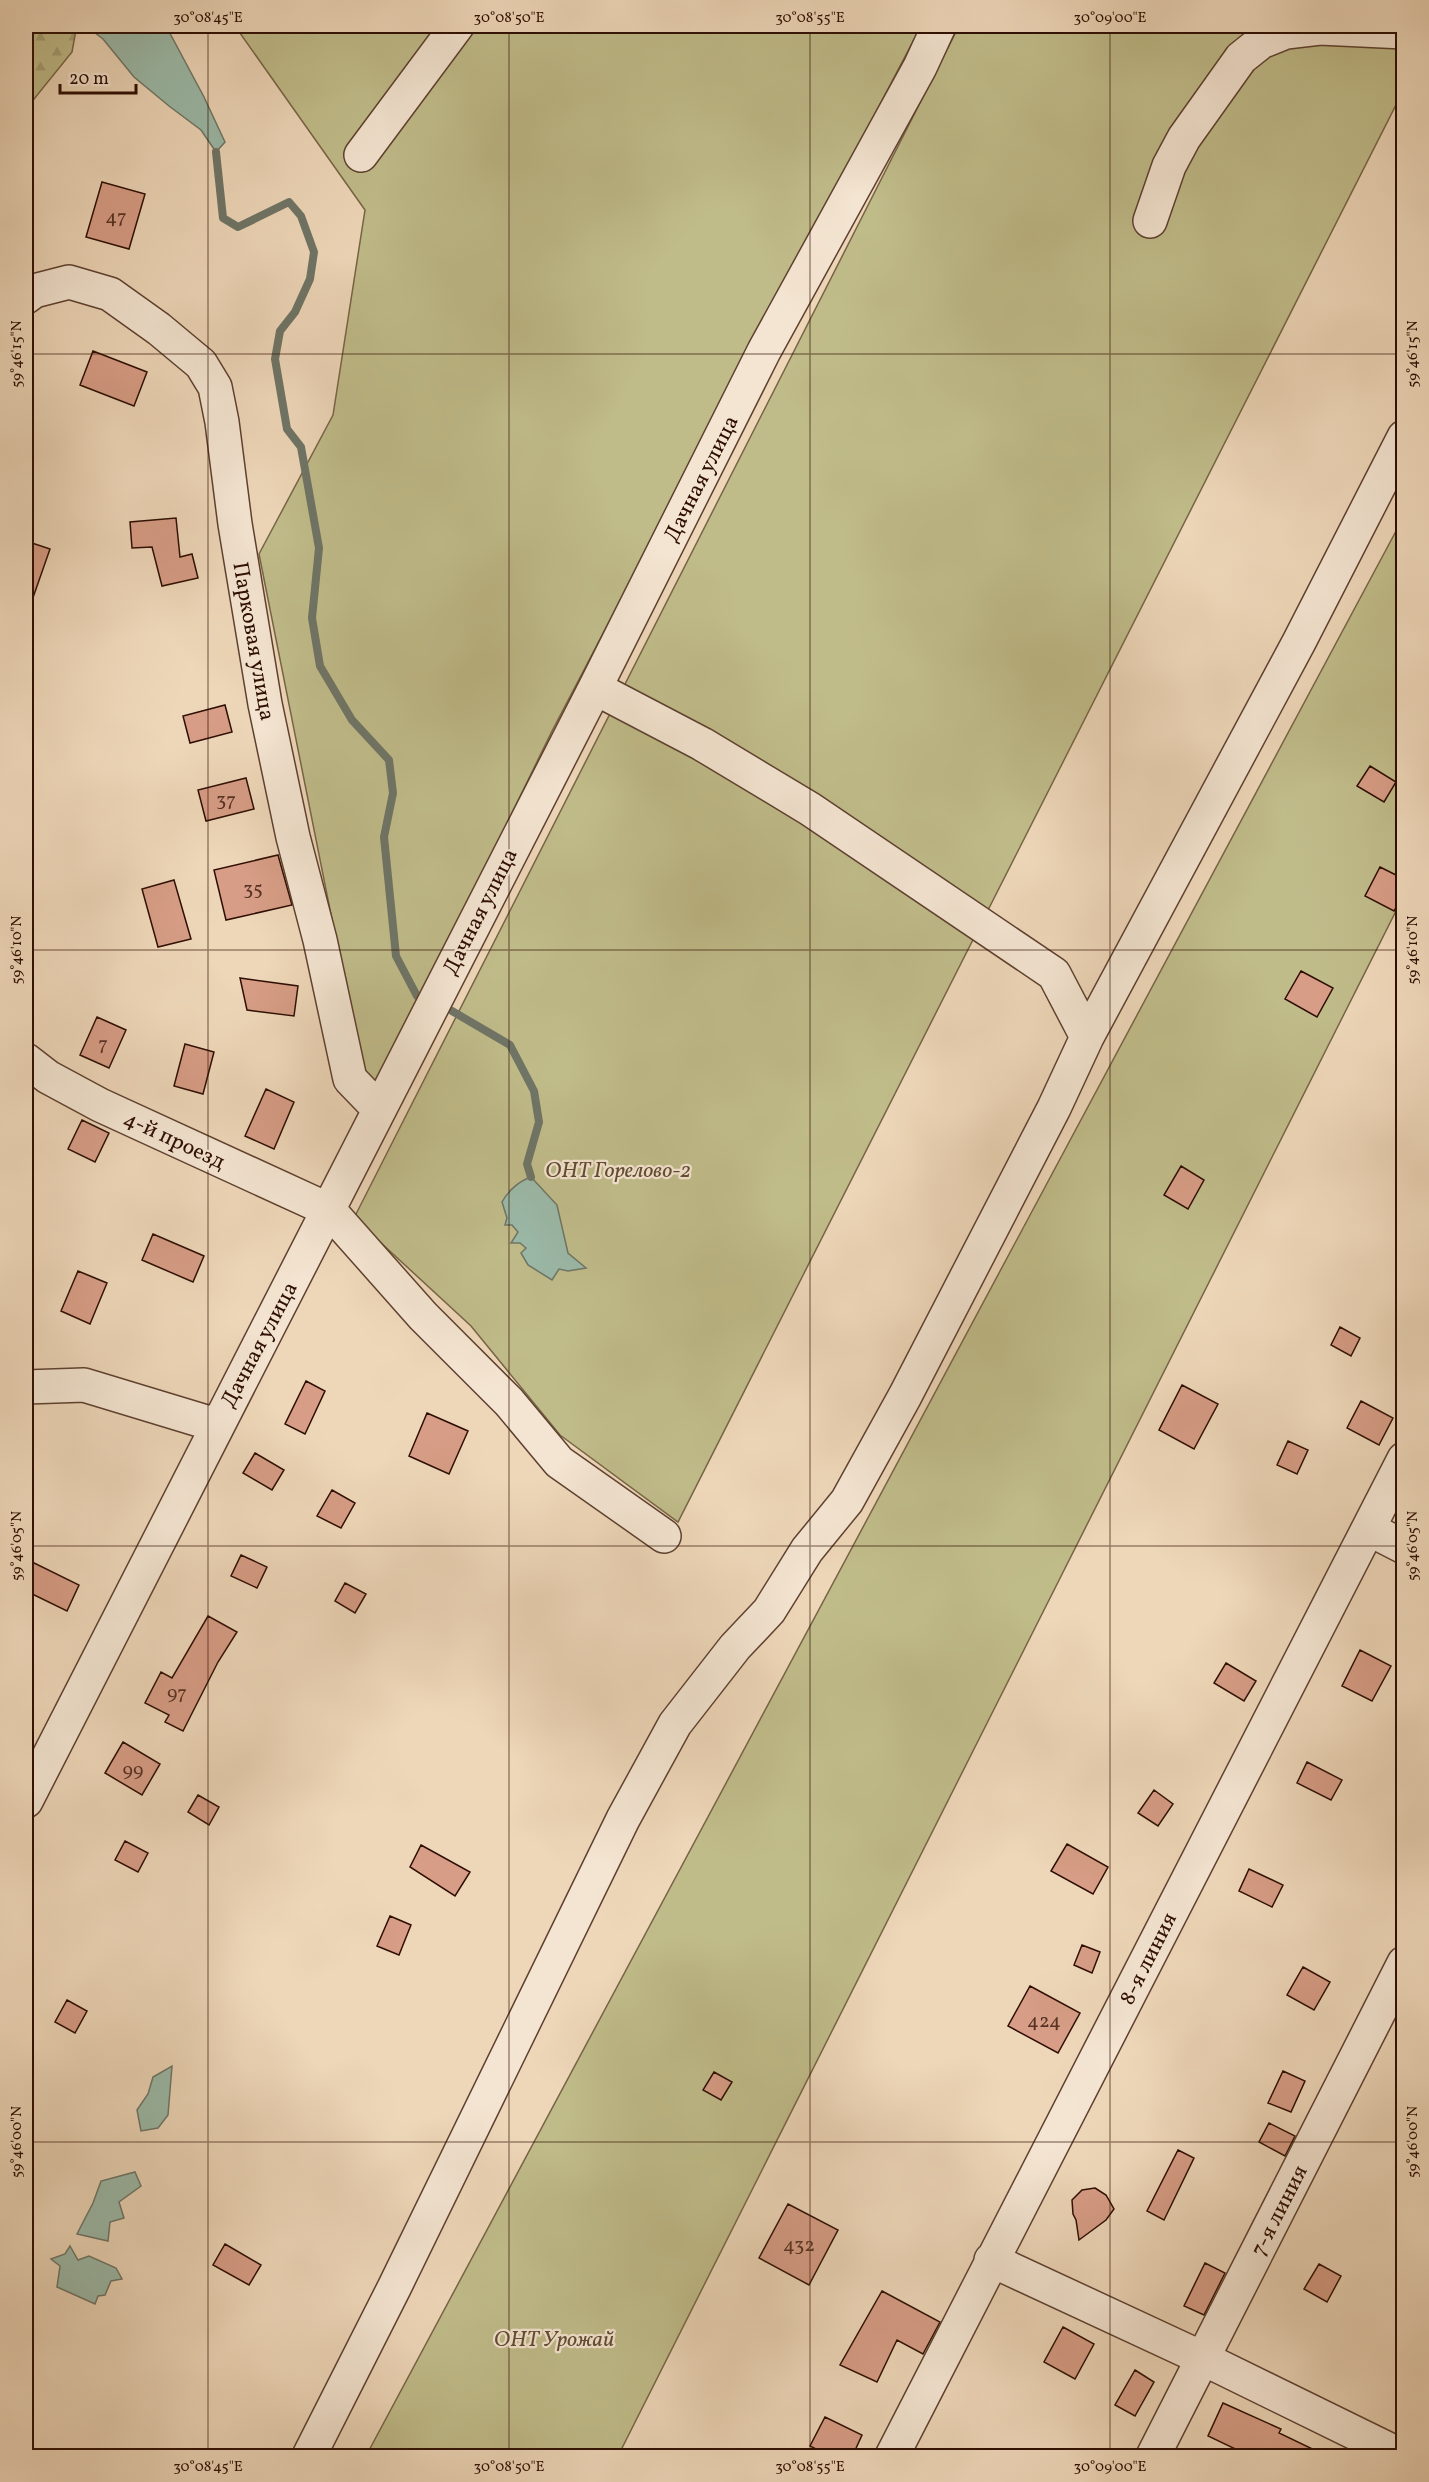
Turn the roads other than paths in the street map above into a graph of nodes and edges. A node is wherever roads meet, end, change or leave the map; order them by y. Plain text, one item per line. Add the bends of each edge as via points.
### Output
1 (457, 26) edge
2 (939, 26) edge
3 (1404, 32) edge
4 (361, 155) dead end
5 (1150, 221) dead end
6 (26, 297) edge
7 (1404, 437) edge
8 (595, 688) junction
9 (1087, 1037) junction
10 (26, 1060) edge
11 (378, 1107) junction
12 (329, 1210) junction
13 (26, 1387) edge
14 (216, 1425) junction
15 (1404, 1460) edge
16 (1369, 1529) junction
17 (664, 1536) dead end
18 (1404, 1547) edge
19 (26, 1801) edge
20 (1404, 1964) edge
21 (991, 2260) junction
22 (1202, 2358) junction
23 (309, 2457) edge
24 (892, 2457) edge
25 (1153, 2457) edge
26 (1402, 2457) edge

1 - 4 street
2 - 8 street, Дачная улица via 764,351
3 - 5 street via 1320,28 1286,32 1261,42 1240,58 1184,138 1169,166
6 - 11 street, Парковая улица via 34,291 69,282 110,294 201,364 215,387 263,693 293,837 350,1079
7 - 9 street
8 - 9 street via 702,744 810,809 1054,975
8 - 11 street, Дачная улица
9 - 23 street via 1044,1129 847,1502 807,1550 769,1611 735,1647 675,1724 623,1819
10 - 12 street, 4-й проезд via 48,1077 100,1104
11 - 12 street, Дачная улица
12 - 14 street, Дачная улица
12 - 17 street via 423,1316 509,1402 559,1462
13 - 14 street via 84,1385
14 - 19 street, Дачная улица
15 - 16 street, 8-я линия
16 - 18 street
16 - 21 street, 8-я линия
20 - 22 street, 7-я линия
21 - 22 street
21 - 24 street, 8-я линия
22 - 25 street, 7-я линия
22 - 26 street

